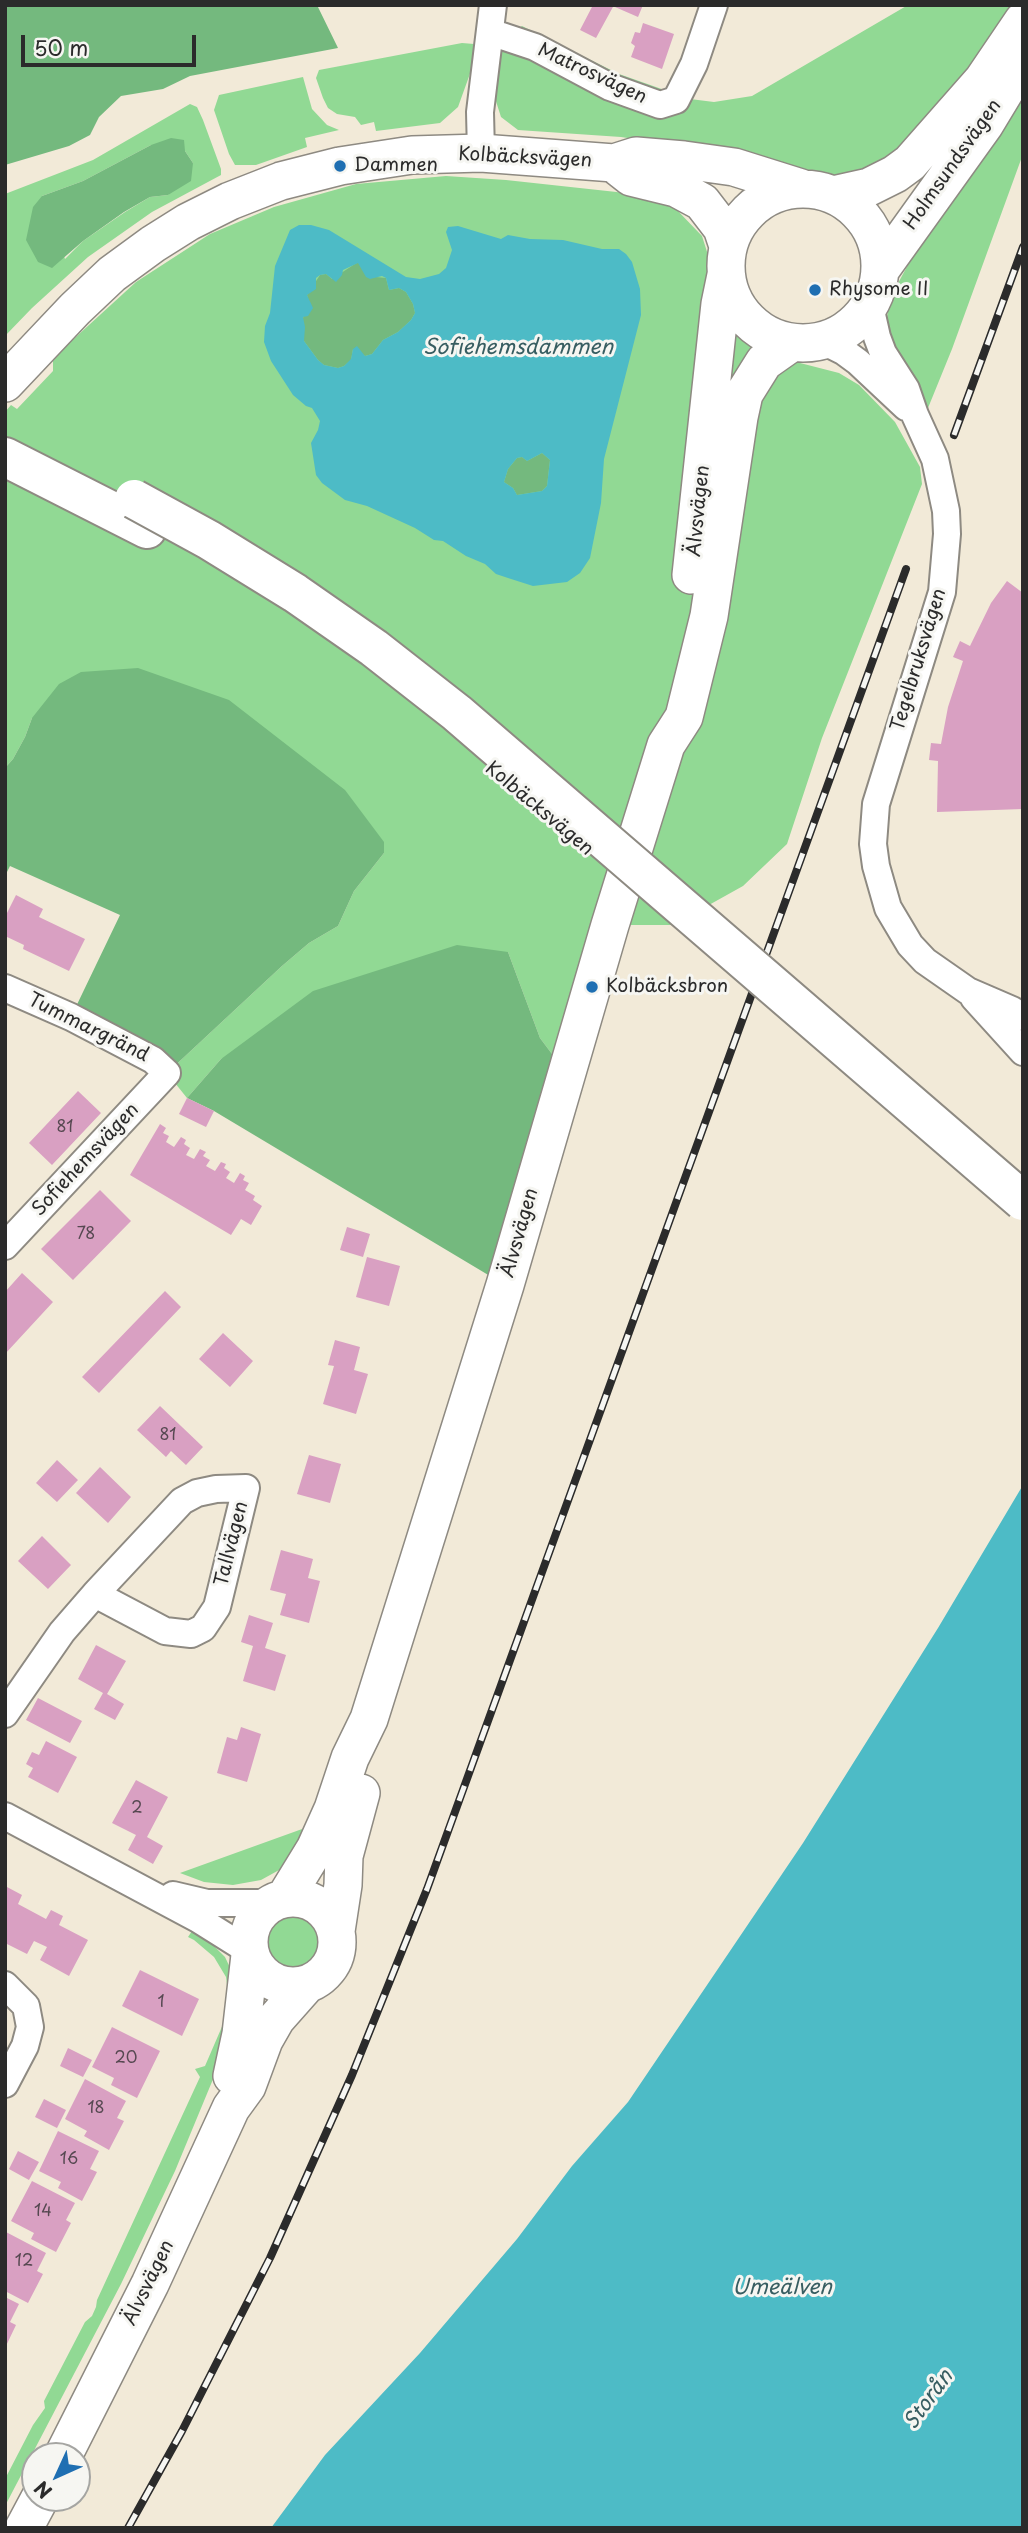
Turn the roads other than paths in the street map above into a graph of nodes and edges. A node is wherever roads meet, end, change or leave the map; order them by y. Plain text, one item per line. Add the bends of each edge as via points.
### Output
1 (493, 5) edge
2 (714, 5) edge
3 (1023, 21) edge
4 (490, 32) junction
5 (1023, 61) edge
6 (481, 153) junction
7 (614, 163) junction
8 (817, 191) junction
9 (727, 260) junction
10 (881, 268) junction
11 (870, 306) junction
12 (807, 342) junction
13 (5, 383) edge
14 (915, 415) junction
15 (5, 434) edge
16 (5, 457) edge
17 (666, 745) junction
18 (5, 988) edge
19 (968, 991) junction
20 (1019, 1012) edge
21 (1023, 1052) edge
22 (167, 1073) joint
23 (1023, 1201) edge
24 (1023, 1230) edge
25 (5, 1246) edge
26 (95, 1594) junction
27 (5, 1714) edge
28 (369, 1719) junction
29 (5, 1816) edge
30 (152, 1894) junction
31 (278, 1901) junction
32 (336, 1931) junction
33 (249, 1953) junction
34 (307, 1984) junction
35 (5, 1985) edge
36 (5, 2084) edge
37 (231, 2108) junction
38 (70, 2442) edge
39 (33, 2512) edge
40 (24, 2528) edge

1 - 4 street
2 - 4 street, Matrosvägen via 676,100 660,105 610,87 535,47
3 - 8 main road, Holmsundsvägen via 983,80 910,163 869,187
4 - 6 street via 480,112
5 - 10 main road, Holmsundsvägen via 985,124
6 - 7 main road, Kolbäcksvägen
6 - 13 main road, Kolbäcksvägen via 340,166 281,181 220,206 112,274
7 - 8 main road, Kolbäcksvägen via 636,156 684,160 734,167
7 - 9 main road, Kolbäcksvägen via 631,177 676,188 702,202 722,228
8 - 9 main road via 776,193 756,204 738,224
8 - 10 main road via 858,211 876,239
9 - 12 main road via 735,303 747,320 767,335
9 - 17 main road, Älvsvägen via 695,555 664,708
10 - 11 main road
11 - 12 main road via 850,327
11 - 14 street, Tegelbruksvägen via 883,353 906,388
12 - 14 street, Tegelbruksvägen via 843,351
12 - 17 main road, Älvsvägen via 764,362 744,394 699,662 684,718
14 - 19 street, Tegelbruksvägen via 941,484 946,560 942,592 881,783 873,844 888,908 911,945 925,961
15 - 23 highway, Kolbäcksvägen, bridge via 209,540 374,648 530,773
16 - 24 highway, Kolbäcksvägen via 147,529 276,604 405,697 543,811
17 - 28 main road, Älvsvägen via 505,1285
18 - 22 street, Tummargränd via 153,1059
19 - 20 street
19 - 21 street
22 - 25 street, Sofiehemsvägen
26 - 26 street, Tallvägen via 165,1631 191,1634 203,1628 216,1607 246,1488 197,1493 182,1501
26 - 27 street, Tallvägen via 45,1653
28 - 31 main road, Älvsvägen via 316,1849
28 - 32 main road, Älvsvägen via 368,1768 344,1856
29 - 30 street
30 - 31 street via 207,1903
30 - 33 street
31 - 32 main road via 298,1898 311,1902 331,1919
31 - 33 main road via 257,1916 249,1935
32 - 34 main road via 332,1963 322,1976
33 - 34 main road via 266,1978 293,1987
33 - 37 main road, Älvsvägen via 241,2034 232,2066
34 - 37 main road, Älvsvägen via 276,2018 247,2086
35 - 36 street via 26,2006 30,2027
37 - 38 main road, Älvsvägen
39 - 40 main road

